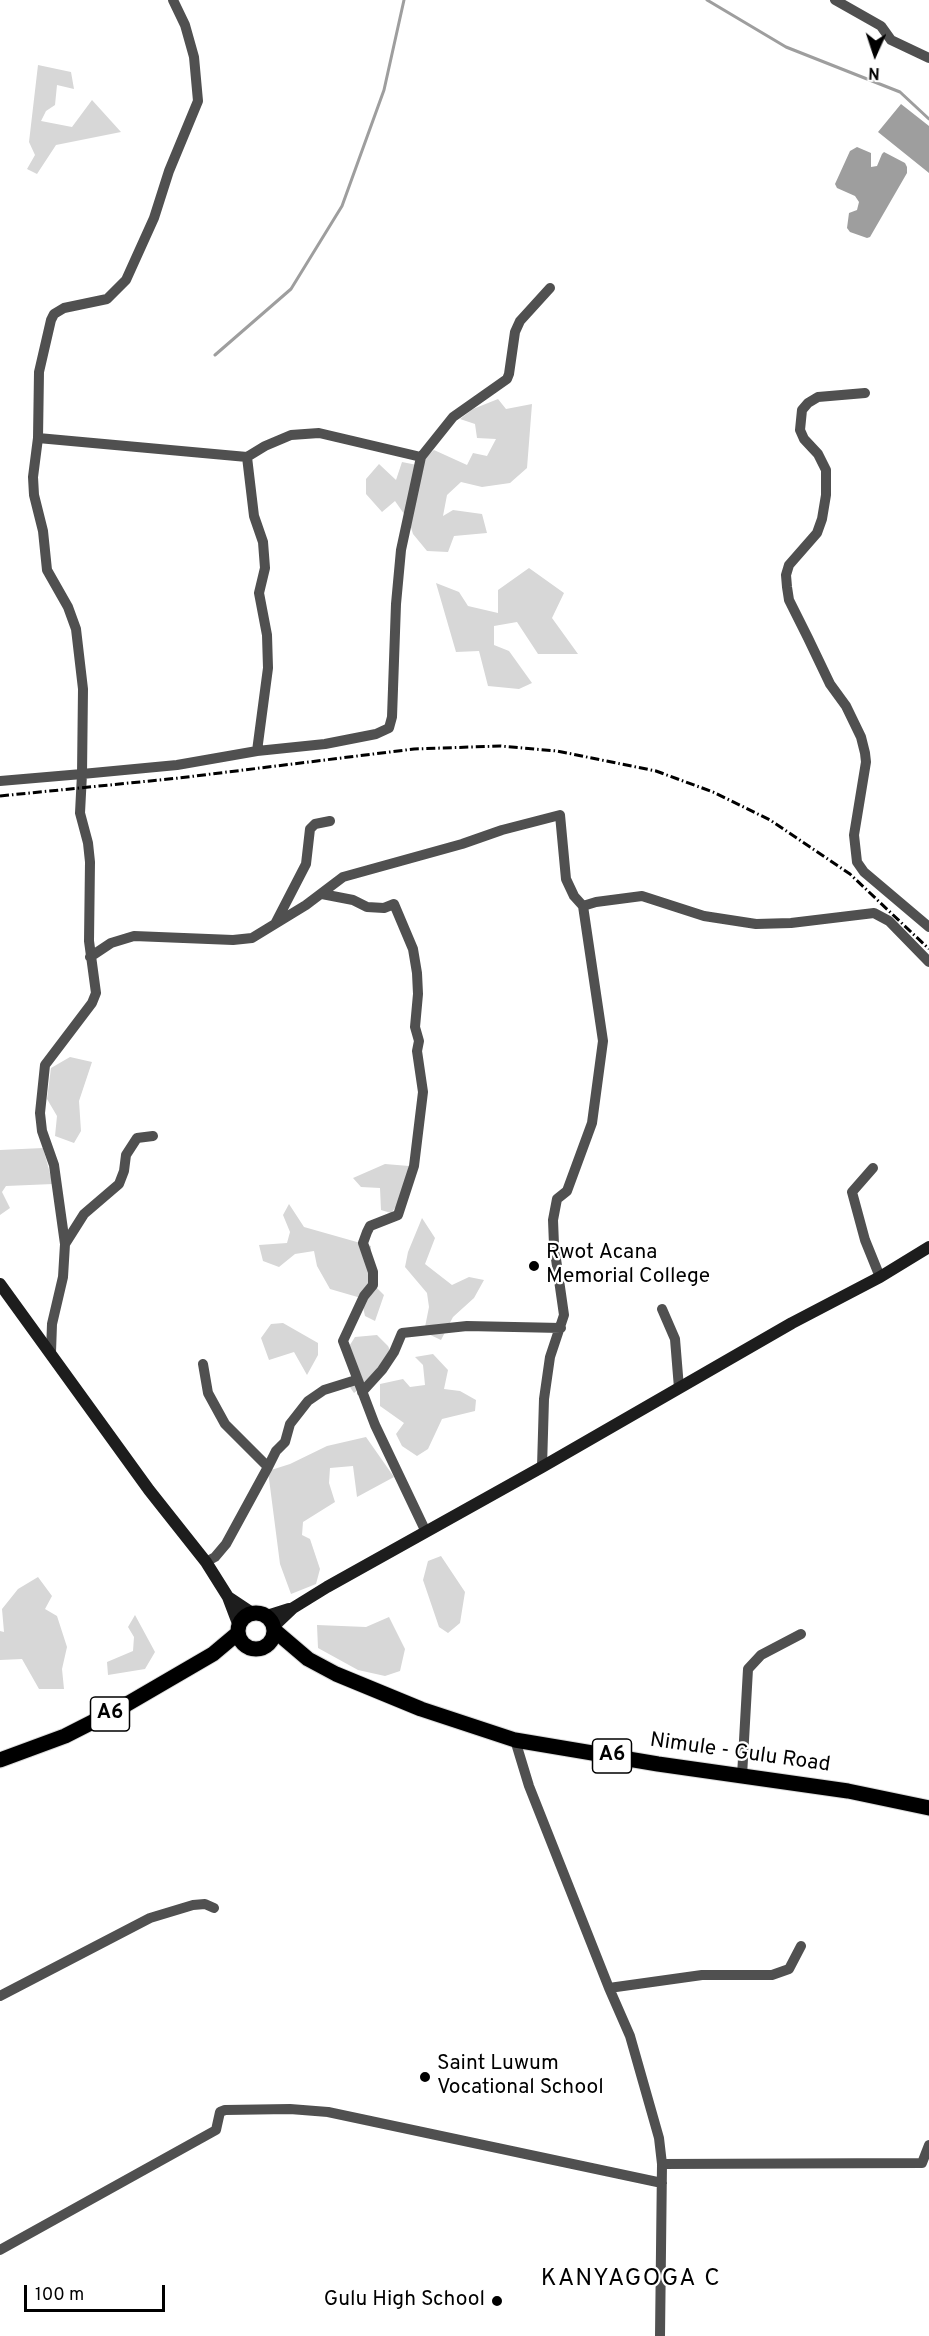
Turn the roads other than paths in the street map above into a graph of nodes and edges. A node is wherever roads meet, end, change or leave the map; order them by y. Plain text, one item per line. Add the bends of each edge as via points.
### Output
1 (172, 0) edge
2 (835, 0) edge
3 (929, 58) edge
4 (550, 288) dead end
5 (865, 393) dead end
6 (38, 438) junction
7 (247, 457) junction
8 (421, 457) junction
9 (257, 751) junction
10 (82, 774) junction
11 (0, 781) edge
12 (330, 821) dead end
13 (322, 894) junction
14 (583, 906) junction
15 (274, 925) junction
16 (929, 927) edge
17 (90, 957) junction
18 (929, 962) edge
19 (153, 1136) dead end
20 (873, 1168) dead end
21 (64, 1244) junction
22 (929, 1247) edge
23 (880, 1277) junction
24 (0, 1284) edge
25 (662, 1309) dead end
26 (561, 1328) junction
27 (51, 1352) junction
28 (203, 1364) dead end
29 (356, 1380) junction
30 (679, 1388) junction
31 (362, 1392) junction
32 (268, 1467) junction
33 (542, 1467) junction
34 (426, 1532) junction
35 (206, 1562) junction
36 (228, 1597) junction
37 (267, 1621) junction
38 (801, 1634) dead end
39 (241, 1635) junction
40 (266, 1647) junction
41 (308, 1659) junction
42 (515, 1740) junction
43 (0, 1760) edge
44 (742, 1776) junction
45 (929, 1808) edge
46 (214, 1908) dead end
47 (801, 1946) dead end
48 (609, 1988) junction
49 (0, 1996) edge
50 (929, 2145) edge
51 (925, 2163) edge
52 (662, 2164) junction
53 (662, 2183) junction
54 (0, 2250) edge
55 (660, 2336) edge

1 - 6 street via 185,25 194,57 198,101 126,280 107,298 64,308 52,317 39,372
2 - 3 street via 881,26 891,40
4 - 8 street via 520,321 507,379 453,417
5 - 16 street via 818,397 801,411 800,430 826,470 826,495 817,533 789,565 787,587 789,600 830,684 846,706 866,753 854,835 856,862
6 - 7 street
6 - 10 street via 33,486 45,562 50,579 74,620 80,660
7 - 8 street via 291,435 319,433
7 - 9 street via 265,568 259,593 268,668
8 - 9 street via 401,550 389,728 326,744
9 - 10 street via 177,765
10 - 11 street
10 - 17 street via 80,813 88,843
12 - 15 street via 310,829 306,864
13 - 14 street via 343,878 560,816 567,879
13 - 15 street
13 - 29 street via 367,907 394,904 413,949 417,973 415,1027 423,1092 414,1166 398,1215 370,1226 364,1238 373,1285 343,1341
14 - 18 street via 642,896 704,916 756,924 874,913 889,921
14 - 26 street via 603,1041 592,1123 567,1191 557,1199 553,1220 563,1302
15 - 17 street via 244,940 134,936 111,943
17 - 21 street via 96,981 94,999 48,1060 44,1073 41,1126 54,1165
19 - 21 street via 137,1138 126,1155 119,1184 84,1214
20 - 23 street via 852,1192
21 - 27 street
22 - 23 main road
23 - 30 main road
24 - 27 main road
25 - 30 street via 675,1339
26 - 31 street via 467,1326 402,1333 382,1370
26 - 33 street via 550,1357 544,1399
27 - 35 main road via 149,1490
28 - 32 street via 208,1393 225,1424
29 - 31 street
29 - 32 street via 324,1390 308,1401 290,1424 285,1442
30 - 33 main road
31 - 34 street
32 - 35 street via 226,1544
33 - 34 main road
34 - 37 main road
35 - 36 main road
36 - 37 main road
36 - 39 main road
37 - 39 main road via 243,1619
37 - 40 main road via 273,1638
37 - 41 main road, Nimule - Gulu Road / A6
38 - 44 street via 762,1655 748,1669
39 - 40 main road, A6 via 258,1649
39 - 43 main road, A6 via 98,1720
40 - 41 main road, Nimule - Gulu Road / A6
41 - 42 main road, Nimule - Gulu Road / A6 via 421,1709
42 - 44 main road, Nimule - Gulu Road / A6
42 - 48 street
44 - 45 main road, Nimule - Gulu Road / A6 via 848,1791
46 - 49 street via 193,1905 150,1918
47 - 48 street via 789,1969 772,1975 702,1975
48 - 52 street via 645,2085
50 - 51 street
51 - 52 street
52 - 53 street
53 - 54 street via 328,2112 225,2110 220,2112 216,2130
53 - 55 street

